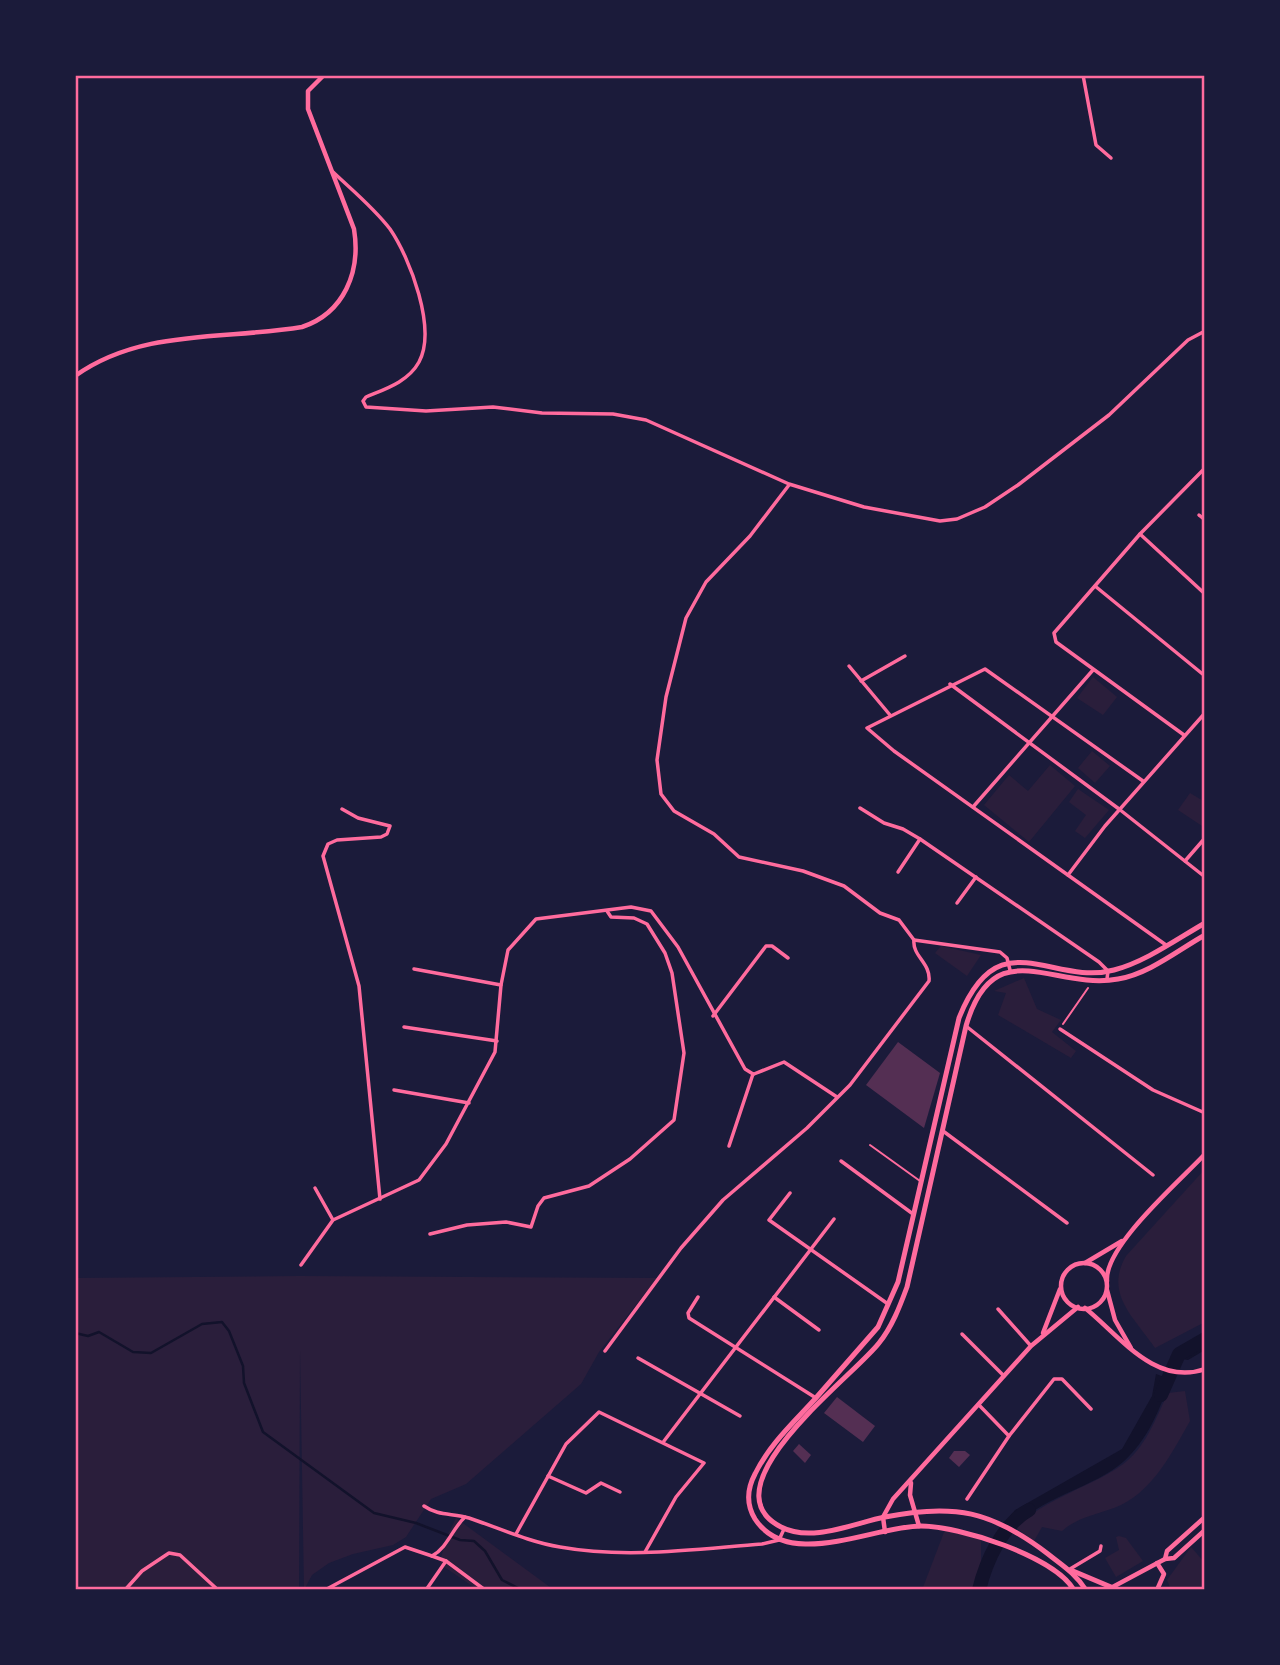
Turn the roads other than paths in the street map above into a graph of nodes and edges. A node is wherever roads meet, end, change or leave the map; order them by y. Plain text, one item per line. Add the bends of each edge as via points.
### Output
1 (324, 75) edge
2 (1083, 75) edge
3 (1111, 159) dead end
4 (329, 168) junction
5 (1205, 331) edge
6 (75, 376) edge
7 (1205, 468) edge
8 (789, 484) junction
9 (1199, 514) dead end
10 (1205, 520) edge
11 (1140, 534) junction
12 (1095, 586) junction
13 (1205, 594) edge
14 (905, 656) dead end
15 (849, 666) dead end
16 (1093, 670) junction
17 (1205, 677) edge
18 (861, 681) junction
19 (950, 684) junction
20 (1205, 713) edge
21 (890, 715) junction
22 (1054, 718) junction
23 (1184, 735) junction
24 (1028, 742) junction
25 (1143, 781) junction
26 (973, 807) junction
27 (860, 808) dead end
28 (342, 809) dead end
29 (1119, 809) junction
30 (1205, 838) edge
31 (920, 839) junction
32 (1185, 861) junction
33 (898, 872) dead end
34 (1068, 875) junction
35 (976, 877) junction
36 (1205, 877) edge
37 (957, 903) dead end
38 (607, 911) junction
39 (1205, 923) edge
40 (1205, 935) edge
41 (914, 940) junction
42 (1166, 945) junction
43 (788, 958) dead end
44 (1009, 966) junction
45 (414, 969) dead end
46 (1108, 971) junction
47 (1107, 981) junction
48 (500, 985) junction
49 (981, 986) junction
50 (713, 1016) junction
51 (966, 1026) junction
52 (404, 1027) dead end
53 (1060, 1029) road end
54 (497, 1041) junction
55 (754, 1074) junction
56 (394, 1090) dead end
57 (837, 1097) junction
58 (469, 1103) junction
59 (1205, 1114) edge
60 (939, 1119) junction
61 (941, 1129) junction
62 (870, 1145) dead end
63 (729, 1146) dead end
64 (1205, 1154) edge
65 (841, 1161) dead end
66 (1153, 1175) dead end
67 (920, 1181) junction
68 (315, 1188) dead end
69 (790, 1193) dead end
70 (380, 1199) junction
71 (913, 1214) junction
72 (834, 1219) dead end
73 (333, 1220) junction
74 (1067, 1223) dead end
75 (430, 1234) dead end
76 (1126, 1239) junction
77 (809, 1251) junction
78 (1085, 1263) junction
79 (301, 1265) dead end
80 (1107, 1281) junction
81 (1061, 1286) junction
82 (1107, 1290) junction
83 (698, 1297) dead end
84 (774, 1297) junction
85 (890, 1305) junction
86 (1078, 1307) junction
87 (1085, 1308) junction
88 (999, 1309) dead end
89 (820, 1330) dead end
90 (962, 1334) dead end
91 (1042, 1334) junction
92 (1031, 1346) junction
93 (737, 1349) junction
94 (605, 1351) dead end
95 (1134, 1352) junction
96 (638, 1358) dead end
97 (1205, 1369) edge
98 (1004, 1376) junction
99 (701, 1393) junction
100 (818, 1400) junction
101 (979, 1405) junction
102 (1091, 1409) dead end
103 (740, 1416) dead end
104 (1009, 1436) junction
105 (664, 1441) junction
106 (548, 1476) junction
107 (912, 1480) junction
108 (620, 1492) dead end
109 (967, 1499) dead end
110 (424, 1506) dead end
111 (917, 1511) junction
112 (464, 1517) junction
113 (883, 1517) junction
114 (1205, 1517) edge
115 (919, 1526) junction
116 (784, 1529) junction
117 (1205, 1530) edge
118 (823, 1531) junction
119 (885, 1533) junction
120 (516, 1534) junction
121 (779, 1539) junction
122 (824, 1543) junction
123 (1101, 1546) dead end
124 (645, 1552) junction
125 (432, 1556) junction
126 (1165, 1559) junction
127 (446, 1560) junction
128 (1157, 1563) junction
129 (1072, 1570) junction
130 (1109, 1588) edge
131 (125, 1590) edge
132 (218, 1590) edge
133 (325, 1590) edge
134 (426, 1590) edge
135 (485, 1590) edge
136 (1074, 1590) edge
137 (1086, 1590) edge
138 (1157, 1590) edge

1 - 4 main road via 312,84 306,99
2 - 3 street via 1097,145
4 - 6 main road via 357,248 354,271 335,309 302,327 182,337 144,346
4 - 8 street via 401,245 425,327 419,363 397,383 366,397 366,407 426,411 493,407 646,420
5 - 8 street via 1188,340 1109,415 1018,485 957,519 919,519
7 - 11 street
8 - 41 street via 750,536 706,582 685,618 657,760 661,794 674,811 714,834 739,857 836,882 884,916 899,920
9 - 10 street
11 - 12 street
11 - 13 street
12 - 16 street via 1055,633 1056,642
12 - 17 street
14 - 18 street
15 - 18 street
16 - 22 street
16 - 23 street
18 - 21 street
19 - 21 street
19 - 22 street via 985,669
19 - 24 street
20 - 23 street
21 - 26 street via 867,728
22 - 24 street
22 - 25 street
23 - 25 street
24 - 26 street
24 - 29 street
25 - 29 street
26 - 34 street
27 - 31 street
28 - 70 street via 390,825 381,837 328,844 323,856 359,986
29 - 32 street
29 - 34 street
30 - 32 street
31 - 33 street
31 - 35 street
32 - 36 street
34 - 42 street
35 - 37 street
35 - 46 street
38 - 48 street via 536,919 508,950
38 - 50 street via 631,907 652,911 678,947
38 - 75 street via 611,917 634,918 647,925 669,963 684,1053 674,1121 589,1186 544,1198 531,1227 506,1222
39 - 42 main road
40 - 47 main road via 1138,973
41 - 44 street via 1000,952
41 - 57 street via 914,949 930,972 929,981 859,1075
42 - 46 main road
43 - 50 street via 766,946
44 - 46 main road via 1029,962
44 - 47 main road
44 - 49 main road
45 - 48 street
46 - 47 street
48 - 54 street
49 - 51 main road
49 - 60 main road via 959,1018
50 - 55 street via 745,1069
51 - 60 main road
51 - 66 street
52 - 54 street
53 - 59 street via 1153,1090
54 - 58 street via 492,1061
55 - 57 street via 784,1062
55 - 63 street
56 - 58 street
57 - 94 street via 723,1200 681,1248
58 - 70 street via 419,1180
60 - 61 main road
60 - 67 main road
61 - 74 street
61 - 100 main road via 907,1286 896,1315 877,1346
62 - 67 lane
64 - 76 main road
65 - 71 street
67 - 71 main road
68 - 73 street
69 - 77 street via 769,1220
70 - 73 street
71 - 85 main road
72 - 77 street
73 - 79 street
76 - 78 main road
76 - 80 main road via 1113,1255
77 - 84 street
77 - 85 street
78 - 80 main road via 1099,1268
78 - 81 main road via 1071,1267
80 - 82 main road
81 - 86 main road via 1066,1299
81 - 91 main road
82 - 87 main road via 1099,1303
82 - 95 main road via 1115,1320
83 - 93 street via 689,1318
84 - 89 street
84 - 93 street
85 - 100 main road
86 - 87 main road
86 - 91 main road
87 - 95 main road
88 - 92 street
90 - 98 street
91 - 92 main road
92 - 98 main road
93 - 99 street
93 - 100 street
95 - 97 main road via 1177,1371
96 - 99 street
98 - 101 main road
99 - 103 street
99 - 105 street
100 - 116 main road via 779,1447 760,1482 763,1511
100 - 121 main road via 772,1445 748,1491 748,1505 762,1529
101 - 104 street
101 - 107 main road
102 - 104 street via 1062,1379 1055,1379
104 - 109 street
105 - 106 street via 597,1413 566,1444
105 - 124 street via 704,1463 676,1497
106 - 108 street via 586,1493 601,1483
106 - 120 street
107 - 111 main road via 910,1495
107 - 113 main road
110 - 112 street via 432,1512
111 - 113 main road
111 - 115 main road
111 - 129 main road via 989,1517 1030,1539
112 - 120 street
112 - 125 street
113 - 118 main road
113 - 119 main road
114 - 126 main road via 1167,1551
115 - 119 main road
115 - 136 main road via 982,1536 1062,1575
116 - 118 main road
116 - 121 street
117 - 126 main road via 1174,1558
118 - 122 main road
119 - 122 main road
120 - 124 street via 559,1547
121 - 122 main road
121 - 124 street
123 - 129 street
125 - 127 street
125 - 133 street via 405,1547
126 - 128 main road
127 - 134 street
127 - 135 street
128 - 130 main road
128 - 138 main road via 1164,1574
129 - 130 main road
129 - 137 main road
131 - 132 street via 142,1571 174,1553

